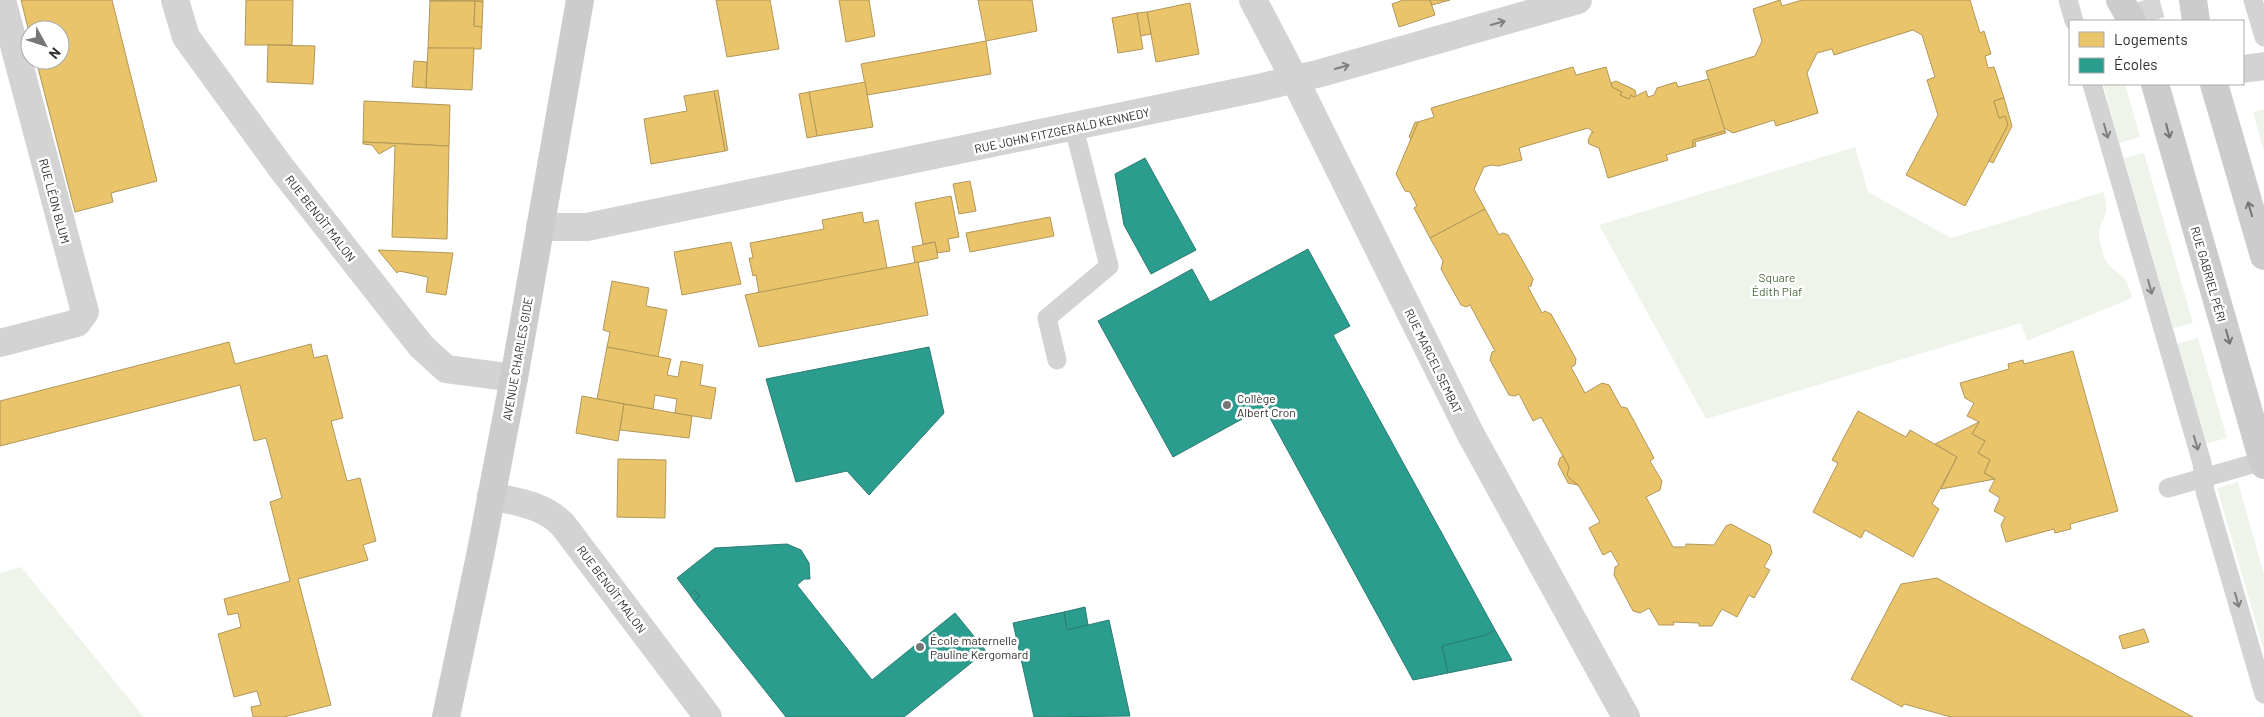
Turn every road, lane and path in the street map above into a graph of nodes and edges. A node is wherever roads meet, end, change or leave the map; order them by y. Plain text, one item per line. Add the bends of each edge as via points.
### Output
1 (2, 0) edge
2 (175, 0) edge
3 (580, 0) edge
4 (1252, 0) edge
5 (1578, 0) edge
6 (2068, 0) edge
7 (2120, 0) edge
8 (2192, 0) edge
9 (2253, 0) edge
10 (2074, 20) edge
11 (2131, 20) edge
12 (2196, 20) edge
13 (2264, 37) edge
14 (2264, 66) edge
15 (2244, 69) edge
16 (1295, 80) junction
17 (2092, 85) edge
18 (2158, 85) edge
19 (2214, 85) edge
20 (1074, 128) junction
21 (540, 226) junction
22 (2264, 256) edge
23 (0, 343) edge
24 (1057, 360) dead end
25 (514, 378) junction
26 (2263, 463) edge
27 (2204, 478) junction
28 (2168, 488) dead end
29 (491, 496) junction
30 (2264, 694) edge
31 (446, 717) edge
32 (708, 717) edge
33 (1626, 717) edge

1 - 23 street, RUE LÉON BLUM via 85,312 77,323
2 - 25 street, RUE BENOÎT MALON via 186,37 282,169 421,346 446,369
3 - 21 main road, AVENUE CHARLES GIDE
4 - 16 street, RUE MARCEL SEMBAT
16 -> 5 street, RUE JOHN FITZGERALD KENNEDY
6 - 10 lane
7 - 11 main road
8 - 12 main road
9 - 13 lane
14 - 15 street
16 - 20 street, RUE JOHN FITZGERALD KENNEDY
16 - 33 street, RUE MARCEL SEMBAT via 1470,433
17 -> 27 lane
18 -> 26 main road, RUE GABRIEL PÉRI
22 -> 19 main road
20 - 21 street, RUE JOHN FITZGERALD KENNEDY via 586,227
20 - 24 lane via 1109,266 1047,318
21 - 25 main road, AVENUE CHARLES GIDE
25 - 29 main road, AVENUE CHARLES GIDE
26 - 27 lane
27 - 28 lane
27 -> 30 lane via 2205,492
29 - 31 main road, AVENUE CHARLES GIDE
29 - 32 street, RUE BENOÎT MALON via 542,510 564,525

